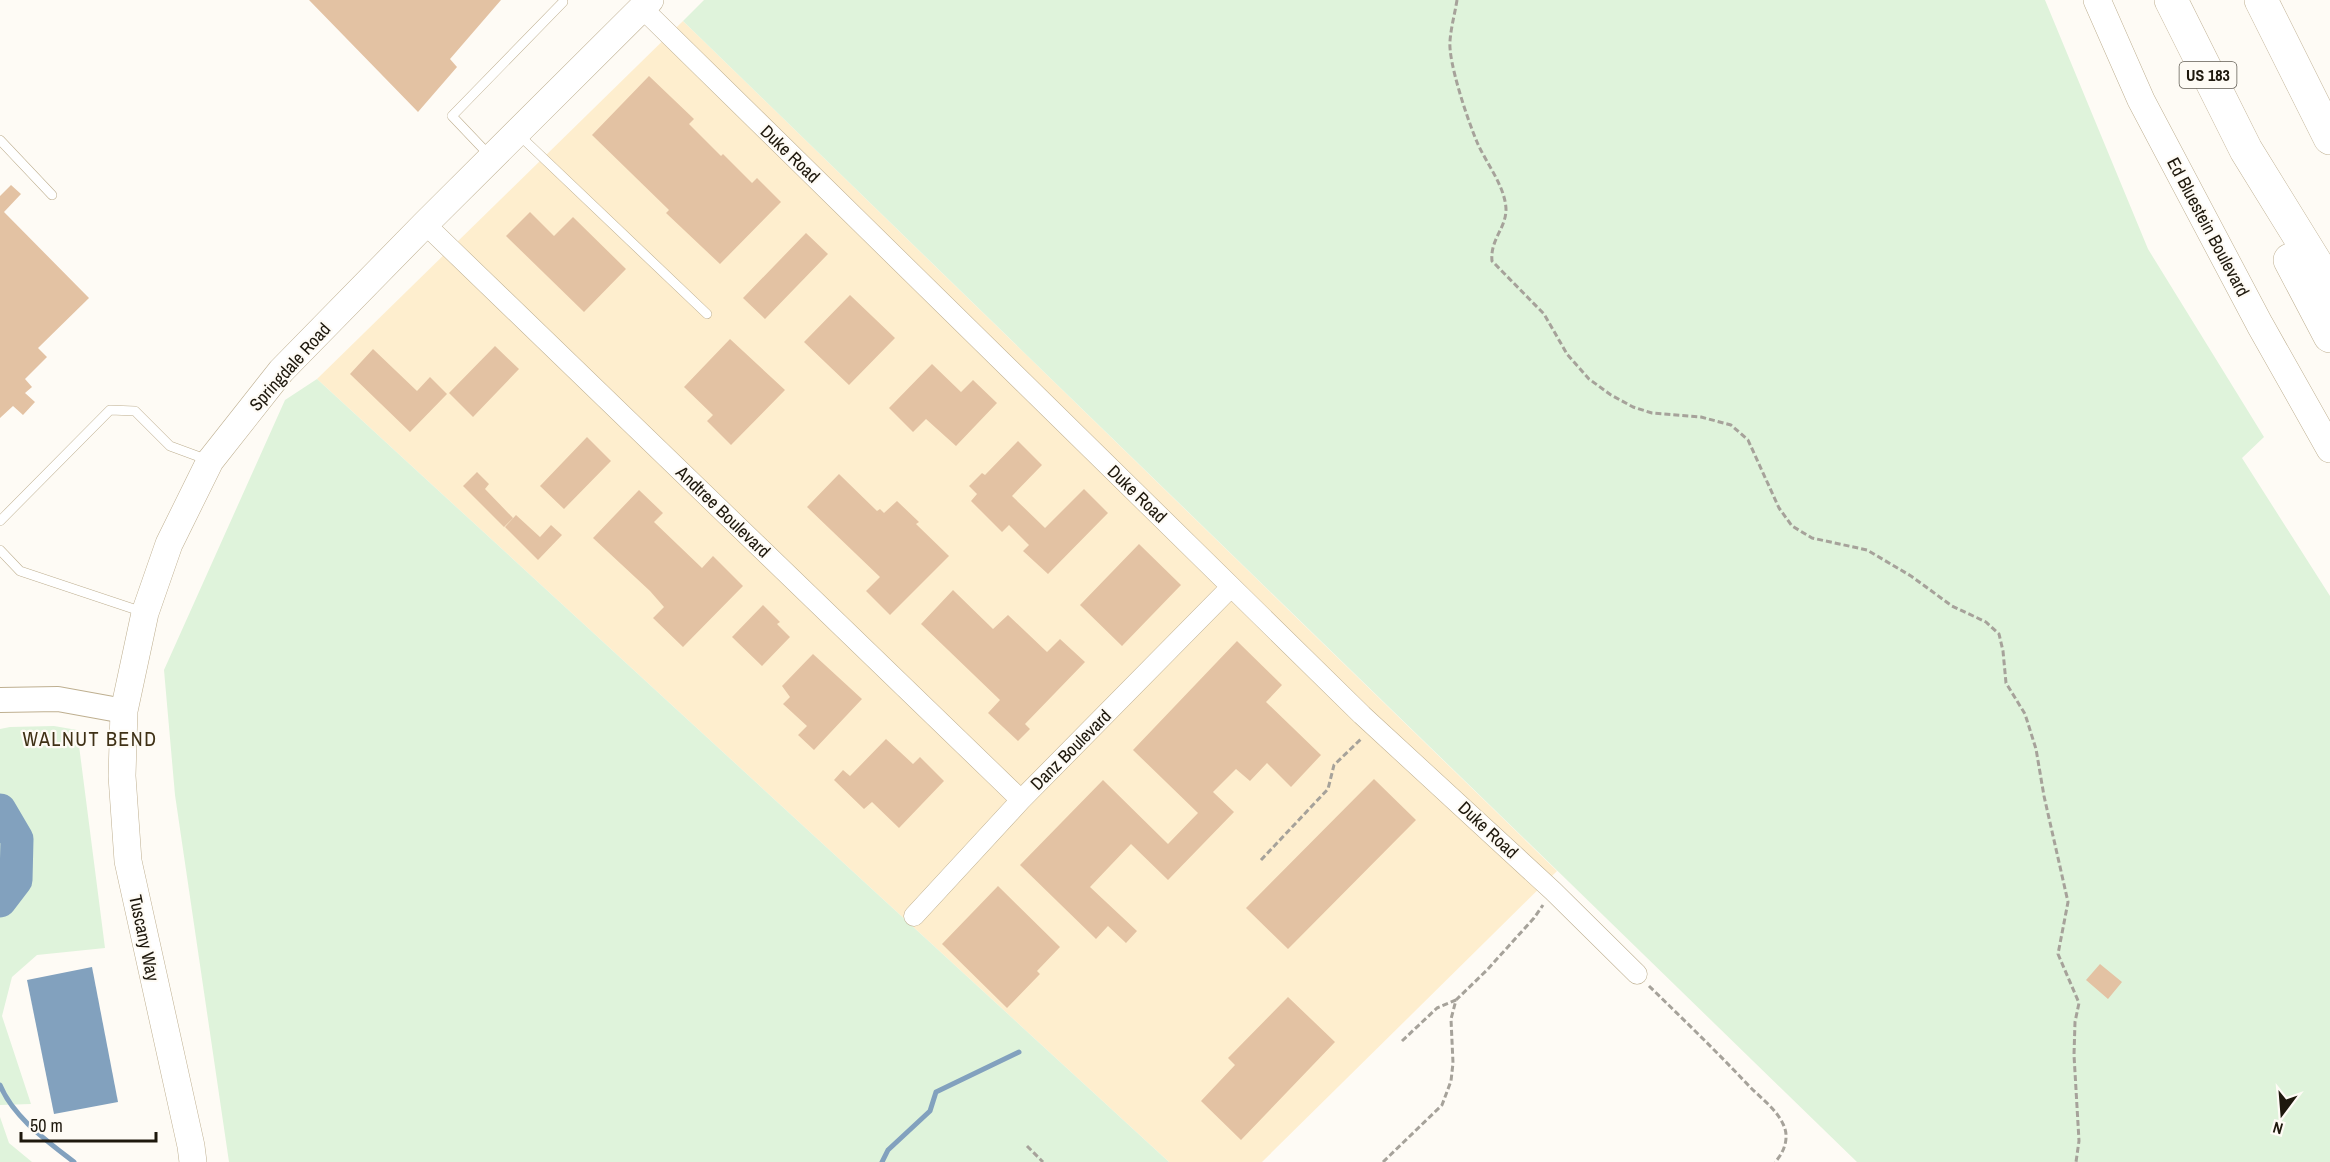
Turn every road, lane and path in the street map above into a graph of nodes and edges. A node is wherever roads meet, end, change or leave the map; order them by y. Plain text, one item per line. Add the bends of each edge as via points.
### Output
1 (1457, 0) edge
2 (2097, 0) edge
3 (2171, 0) edge
4 (563, 2) dead end
5 (646, 4) edge
6 (2267, 13) edge
7 (2330, 106) edge
8 (516, 133) junction
9 (2330, 138) edge
10 (0, 140) edge
11 (2246, 150) junction
12 (492, 158) junction
13 (52, 195) dead end
14 (425, 224) junction
15 (2330, 286) edge
16 (707, 314) dead end
17 (2330, 336) edge
18 (2330, 449) edge
19 (210, 461) junction
20 (0, 521) edge
21 (0, 550) edge
22 (1232, 587) junction
23 (145, 613) junction
24 (0, 700) edge
25 (124, 711) junction
26 (1374, 726) junction
27 (1021, 801) junction
28 (1261, 860) dead end
29 (1553, 891) junction
30 (914, 916) dead end
31 (1637, 974) joint
32 (1456, 1000) junction
33 (1402, 1041) dead end
34 (1027, 1146) dead end
35 (193, 1162) edge
36 (1042, 1162) edge
37 (1383, 1162) edge
38 (1775, 1162) edge
39 (2076, 1162) edge

1 - 39 path via 1450,43 1452,59 1476,140 1506,208 1504,223 1491,248 1491,261 1544,314 1567,354 1589,379 1633,407 1731,425 1748,440 1779,508 1792,526 1812,538 1868,550 1952,606 1986,622 1999,634 2006,683 2025,714 2036,750 2068,902 2058,954 2079,1003 2074,1055 2079,1141
2 - 18 main road, Ed Bluestein Boulevard via 2141,100
3 - 11 highway, US 183
4 - 12 lane via 452,116
5 - 8 main road, Springdale Road
5 - 22 street, Duke Road
6 - 7 highway
6 - 9 highway
8 - 12 main road, Springdale Road
8 - 16 lane
10 - 13 lane
11 - 15 highway, US 183
11 - 17 highway via 2279,239
12 - 14 main road, Springdale Road
14 - 19 main road, Springdale Road via 282,371
14 - 27 street, Andtree Boulevard
19 - 20 lane via 170,446 135,411 110,410
19 - 23 main road, Springdale Road via 169,544
21 - 23 lane via 20,570
22 - 26 street, Duke Road
22 - 27 street, Danz Boulevard
23 - 25 main road, Springdale Road
24 - 25 street via 58,699
25 - 35 main road, Tuscany Way via 122,776 128,861
26 - 28 path via 1334,765 1328,789
26 - 29 street, Duke Road
27 - 30 street, Danz Boulevard
29 - 31 street, Duke Road
29 - 32 path via 1534,918
31 - 38 path via 1784,1125 1786,1140 1782,1155
32 - 33 path via 1437,1008
32 - 37 path via 1451,1019 1451,1081 1442,1105
34 - 36 path

